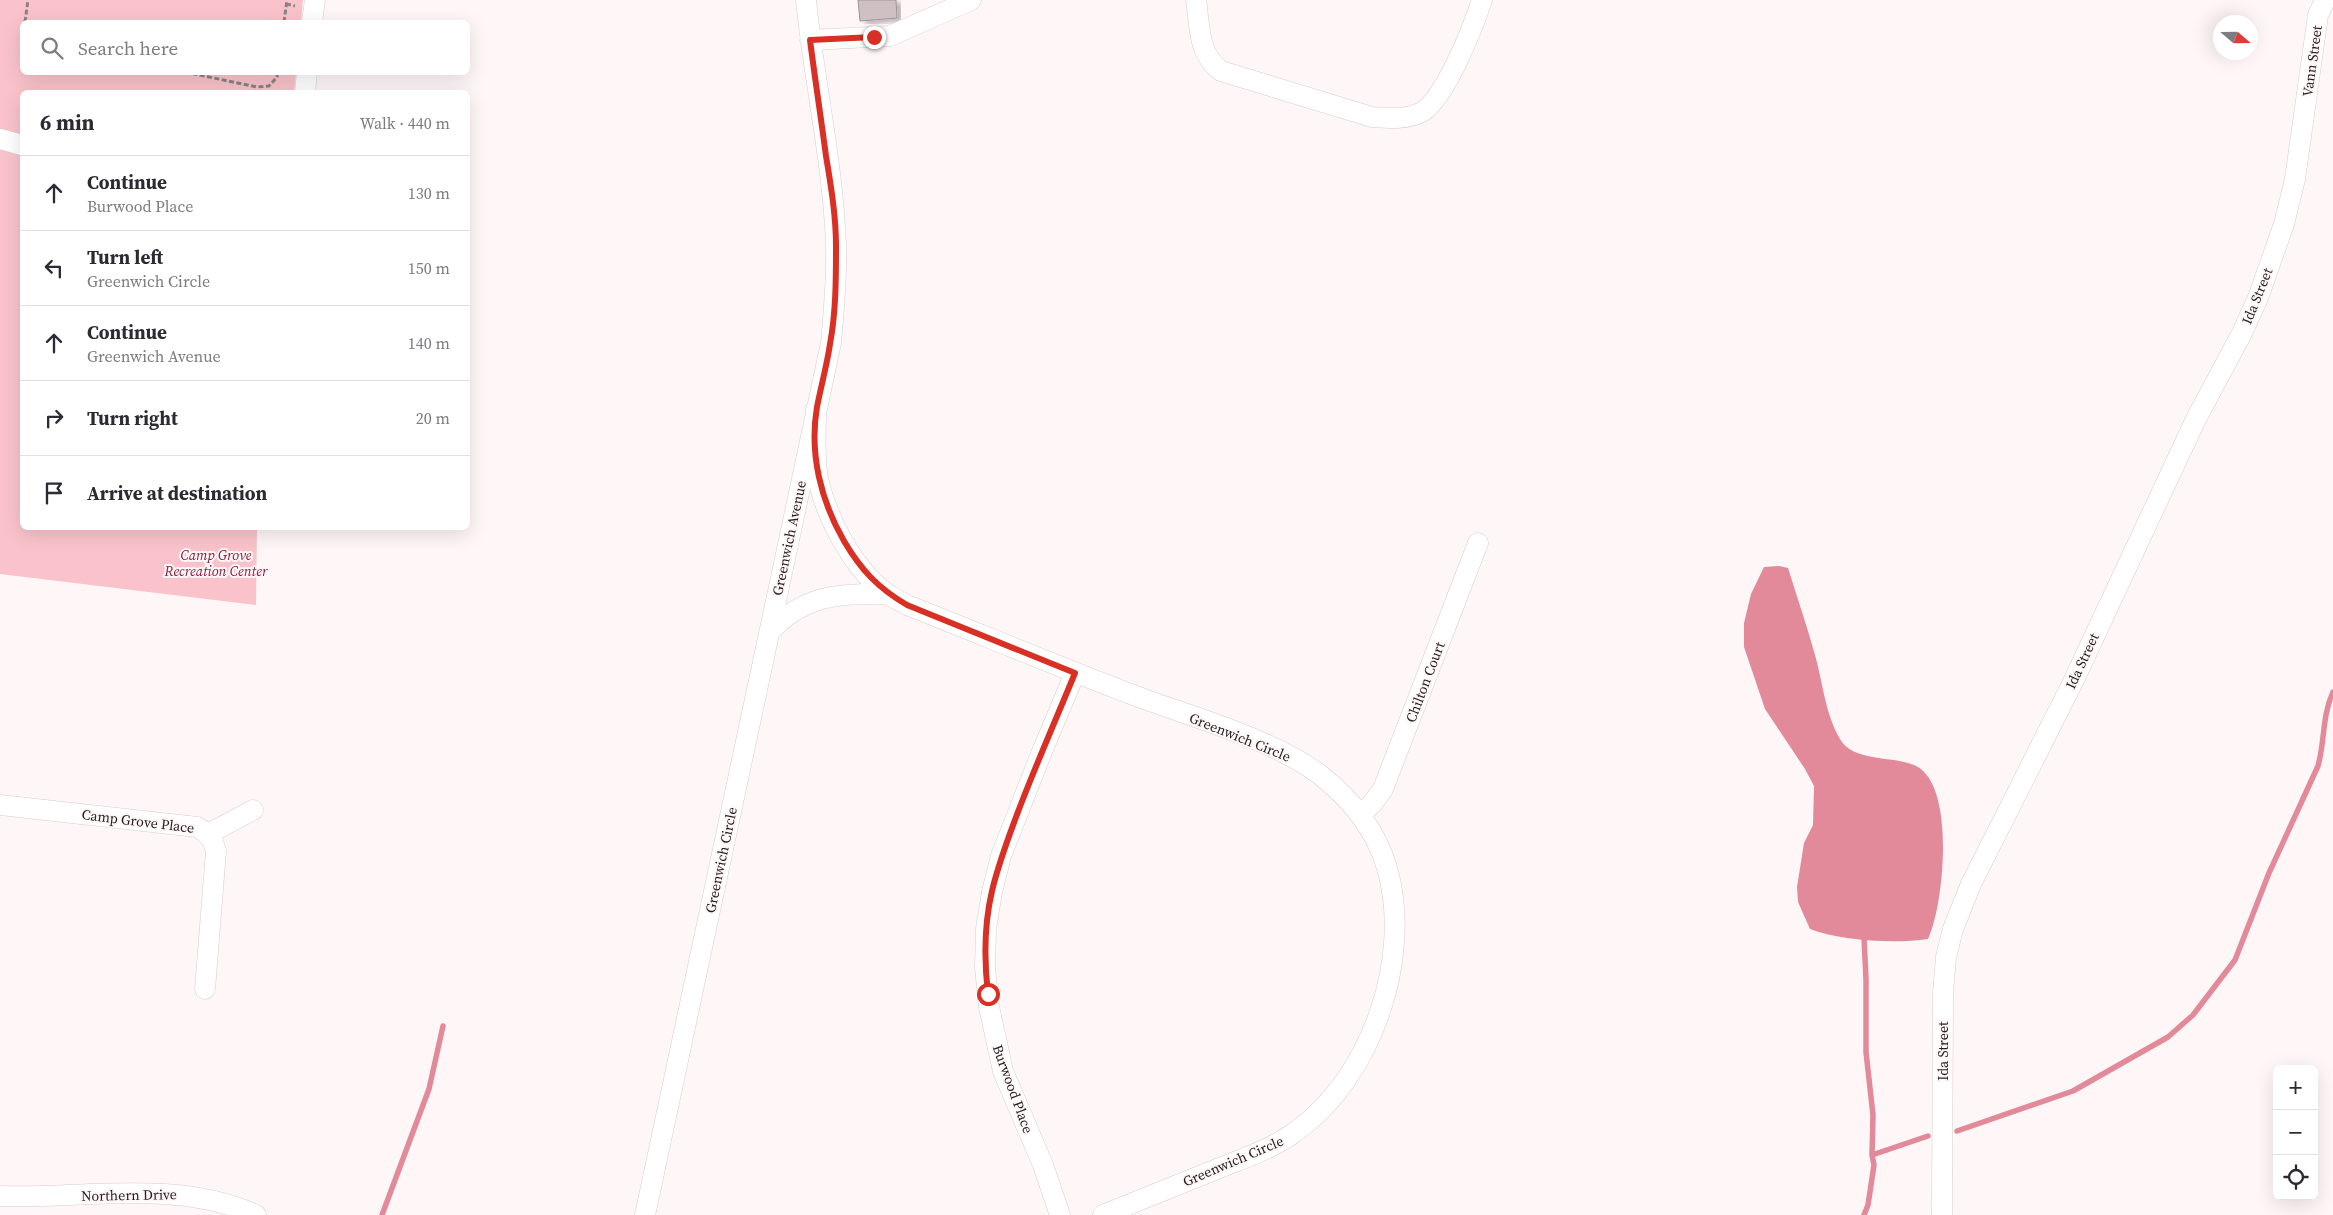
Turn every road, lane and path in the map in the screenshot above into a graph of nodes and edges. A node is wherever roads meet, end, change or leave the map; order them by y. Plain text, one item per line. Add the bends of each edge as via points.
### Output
1 (28, 0) edge
2 (286, 0) edge
3 (315, 0) edge
4 (806, 0) edge
5 (971, 0) edge
6 (1196, 0) edge
7 (1482, 0) edge
8 (2325, 0) edge
9 (25, 20) edge
10 (284, 20) edge
11 (312, 20) edge
12 (810, 40) junction
13 (199, 75) edge
14 (277, 75) edge
15 (307, 75) edge
16 (305, 90) edge
17 (2303, 124) joint
18 (0, 139) edge
19 (20, 144) edge
20 (816, 409) junction
21 (1478, 543) dead end
22 (887, 594) junction
23 (770, 632) junction
24 (1075, 673) junction
25 (0, 805) edge
26 (253, 810) dead end
27 (1360, 815) junction
28 (208, 834) junction
29 (205, 989) dead end
30 (0, 1196) edge
31 (256, 1215) edge
32 (645, 1215) edge
33 (1060, 1215) edge
34 (1103, 1215) edge
35 (1942, 1215) edge

1 - 9 path
2 - 10 path
3 - 11 street
4 - 12 street, Greenwich Avenue
5 - 12 street via 890,36
6 - 7 street via 1204,53 1221,71 1353,112 1393,118 1412,116 1432,103 1462,50
8 - 17 street, Vann Street via 2318,15
12 - 20 street, Greenwich Avenue via 832,192 836,244 836,294 831,343
13 - 14 path via 257,87 269,86
15 - 16 street
17 - 35 street, Ida Street via 2284,224 2258,298 2196,419 2073,682 1971,884 1953,929 1946,957 1943,993
18 - 19 street
20 - 22 street, Greenwich Circle via 816,454 823,496 835,526 852,554
20 - 23 street, Greenwich Avenue
21 - 27 street, Chilton Court via 1383,789
22 - 23 street, Greenwich Circle via 851,593 821,598 784,616
22 - 24 street, Greenwich Circle
23 - 32 street, Greenwich Circle
24 - 27 street, Greenwich Circle via 1278,750 1319,774
24 - 33 street, Burwood Place via 1002,856 986,928 989,1007 1003,1071
25 - 28 street, Camp Grove Place via 197,827
26 - 28 street
27 - 34 street, Greenwich Circle via 1378,844 1387,869 1394,928 1384,1000 1354,1070 1316,1116 1274,1146
28 - 29 street, Camp Grove Place via 216,851
30 - 31 street, Northern Drive via 179,1194 210,1199

